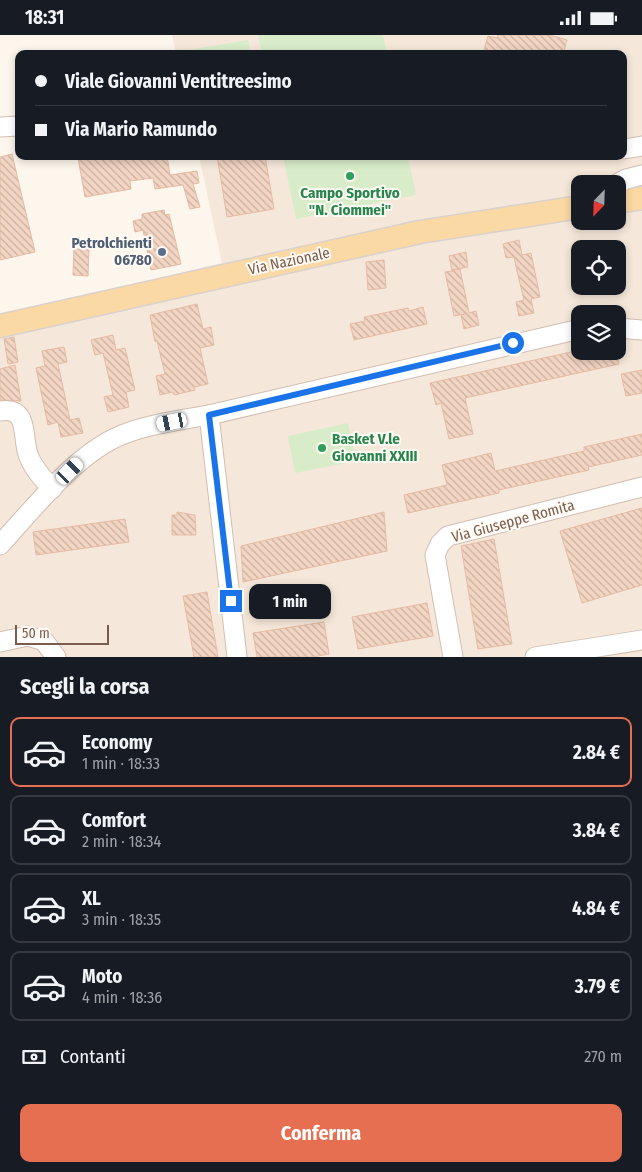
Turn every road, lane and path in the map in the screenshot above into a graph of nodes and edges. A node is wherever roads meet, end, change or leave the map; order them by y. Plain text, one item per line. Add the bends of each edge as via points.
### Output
1 (15, 126) edge
2 (0, 127) edge
3 (642, 146) edge
4 (627, 148) edge
5 (642, 175) edge
6 (626, 179) edge
7 (642, 198) edge
8 (626, 201) edge
9 (571, 208) edge
10 (0, 326) edge
11 (626, 329) edge
12 (642, 330) edge
13 (571, 331) edge
14 (0, 411) edge
15 (209, 415) junction
16 (642, 487) edge
17 (52, 489) junction
18 (0, 545) edge
19 (642, 640) edge
20 (0, 642) edge
21 (56, 657) edge
22 (237, 657) edge
23 (453, 657) edge
24 (535, 657) edge

1 - 2 street
3 - 4 street
5 - 6 street
7 - 8 main road
9 - 10 main road, Via Nazionale via 420,232
11 - 12 street
13 - 15 street
14 - 17 street via 17,413 22,421 28,455
15 - 17 street via 124,434 98,446
15 - 22 street
16 - 23 street, Via Giuseppe Romita via 448,536 435,555
17 - 18 street
19 - 24 street
20 - 21 street via 28,636 44,641

